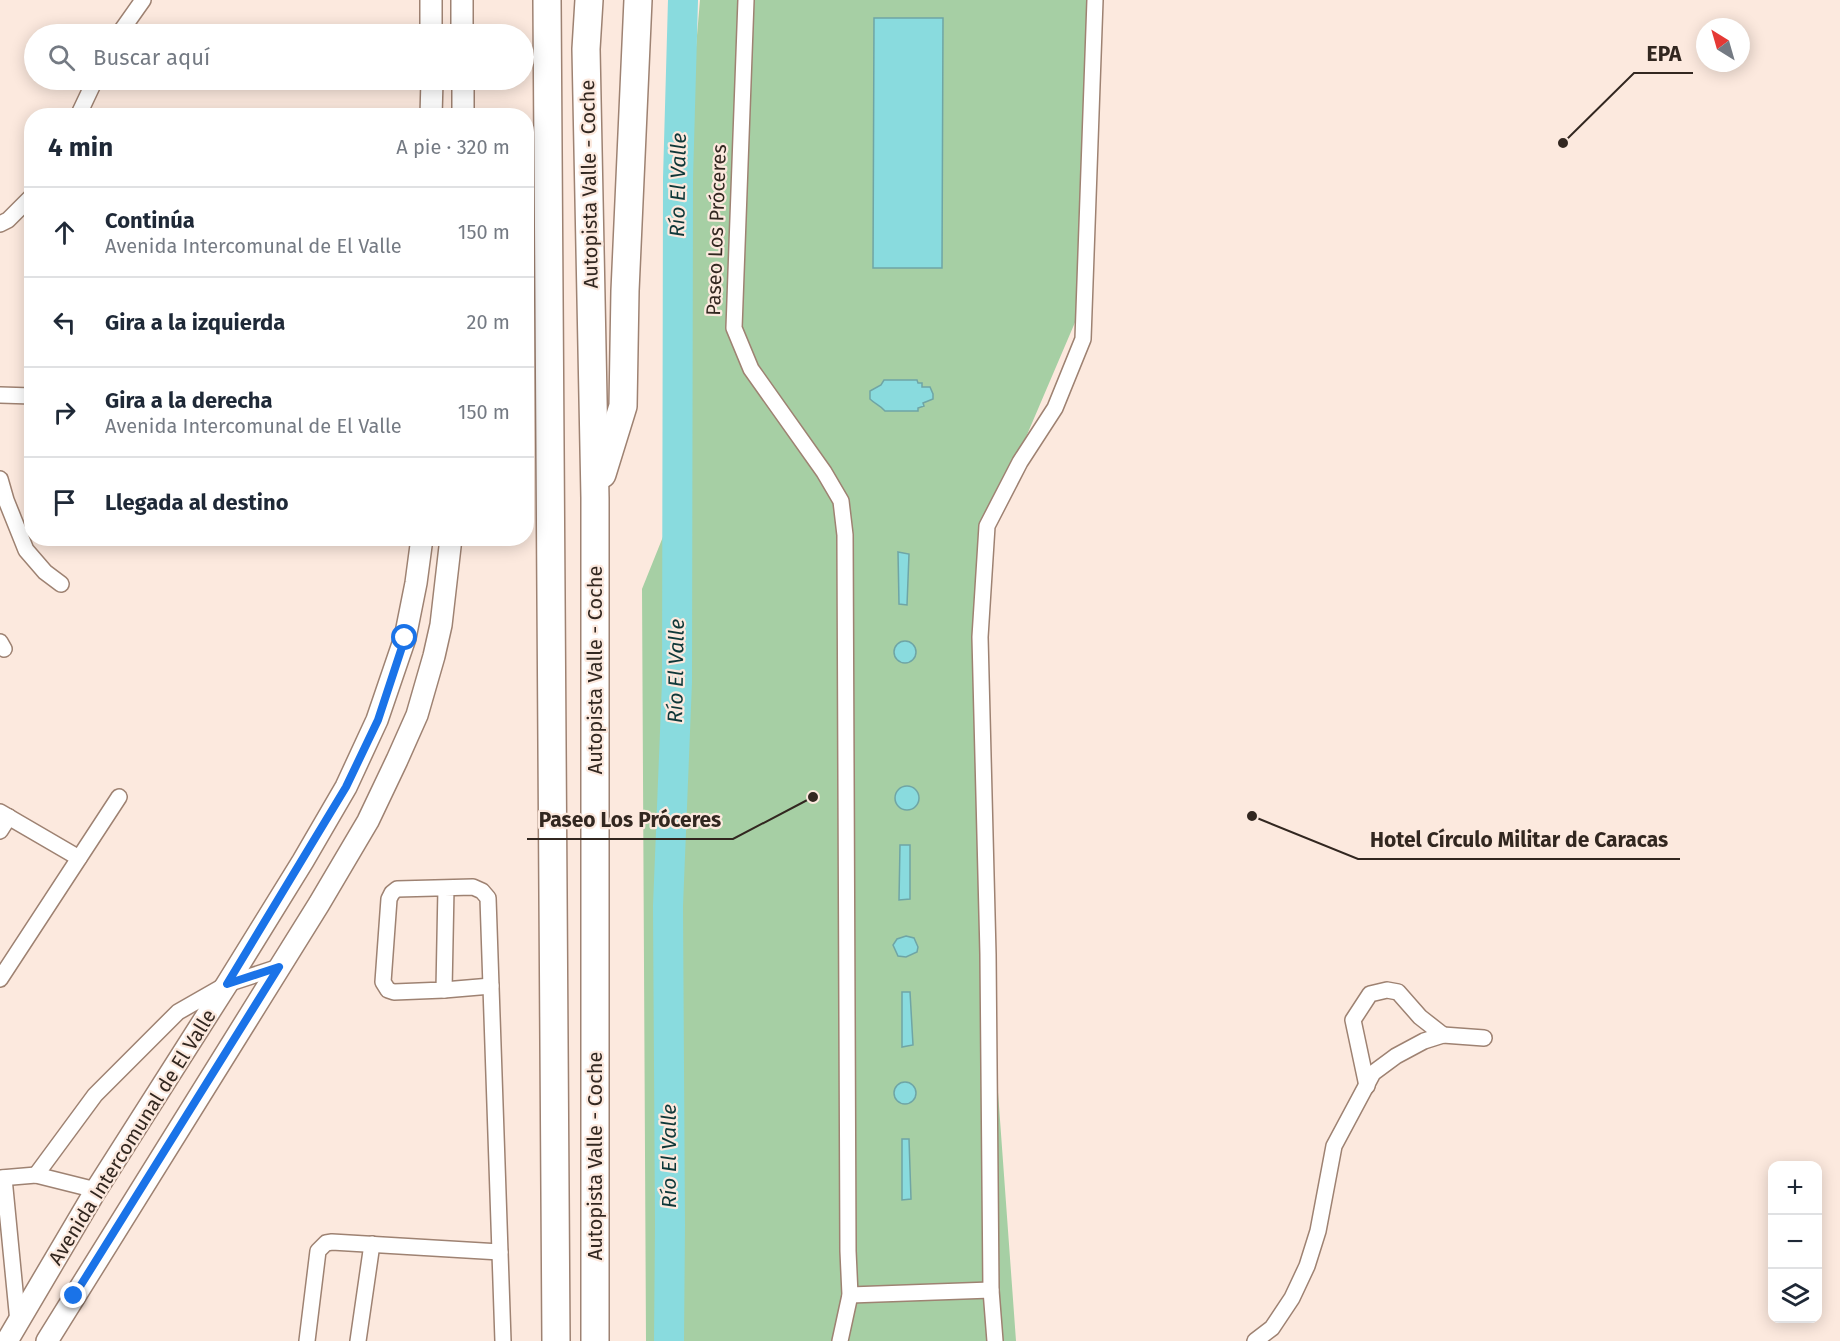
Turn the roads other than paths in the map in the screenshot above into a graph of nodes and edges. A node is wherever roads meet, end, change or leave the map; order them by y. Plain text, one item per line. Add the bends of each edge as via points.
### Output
1 (143, 0) edge
2 (431, 0) edge
3 (462, 0) edge
4 (547, 0) edge
5 (589, 0) edge
6 (638, 0) edge
7 (746, 0) edge
8 (1095, 0) edge
9 (125, 24) edge
10 (431, 24) edge
11 (462, 24) edge
12 (90, 90) edge
13 (432, 90) edge
14 (463, 90) edge
15 (82, 108) edge
16 (431, 108) edge
17 (463, 108) edge
18 (24, 204) edge
19 (0, 224) edge
20 (0, 395) edge
21 (24, 396) edge
22 (0, 479) edge
23 (595, 498) junction
24 (24, 545) edge
25 (24, 546) edge
26 (421, 546) edge
27 (451, 546) edge
28 (62, 584) dead end
29 (119, 797) dead end
30 (4, 814) edge
31 (0, 831) edge
32 (79, 858) junction
33 (446, 888) junction
34 (279, 967) junction
35 (0, 979) edge
36 (227, 984) junction
37 (491, 987) junction
38 (444, 990) junction
39 (1443, 1035) junction
40 (1484, 1038) dead end
41 (1367, 1086) junction
42 (36, 1175) junction
43 (2, 1178) edge
44 (96, 1190) junction
45 (372, 1244) junction
46 (500, 1252) junction
47 (991, 1290) junction
48 (850, 1294) junction
49 (18, 1323) junction
50 (6, 1341) edge
51 (47, 1341) edge
52 (308, 1341) edge
53 (358, 1341) edge
54 (503, 1341) edge
55 (556, 1341) edge
56 (595, 1341) edge
57 (840, 1341) edge
58 (994, 1341) edge
59 (1255, 1341) edge

1 - 9 street
2 - 10 main road
3 - 11 main road
4 - 55 highway, Autopista Valle - Coche
5 - 23 highway, Autopista Valle - Coche via 586,49
6 - 23 highway via 623,406
7 - 48 street, Paseo Los Próceres via 734,328 751,369 841,501 846,535
8 - 47 street via 1083,339 1055,408 1020,462 987,526 980,637
12 - 15 street
13 - 16 main road
14 - 17 main road
18 - 19 street
20 - 21 street
22 - 24 street
23 - 56 highway, Autopista Valle - Coche
25 - 28 street via 45,572
26 - 36 main road, Avenida Intercomunal de El Valle via 405,638 378,720 346,787
27 - 34 main road, Avenida Intercomunal de El Valle via 441,625 417,715 368,820
29 - 32 street
30 - 31 street
30 - 32 street
32 - 35 street
33 - 37 street via 472,887 488,898
33 - 38 street
33 - 38 street via 398,889 392,893 383,982 394,992
34 - 36 street
34 - 51 main road, Avenida Intercomunal de El Valle
36 - 42 street via 178,1012 95,1095
36 - 44 main road, Avenida Intercomunal de El Valle
37 - 38 street
37 - 46 street
39 - 40 street
39 - 41 street via 1396,1056 1373,1073
39 - 41 street via 1398,992 1370,994 1353,1020
41 - 59 street via 1334,1146 1307,1266 1272,1328
42 - 43 street
42 - 44 street
43 - 49 street
44 - 49 main road, Avenida Intercomunal de El Valle
45 - 46 street
45 - 52 street via 332,1242 318,1251
45 - 53 street
46 - 54 street
47 - 48 street
47 - 58 street
48 - 57 street, Paseo Los Próceres
49 - 50 main road, Avenida Intercomunal de El Valle

